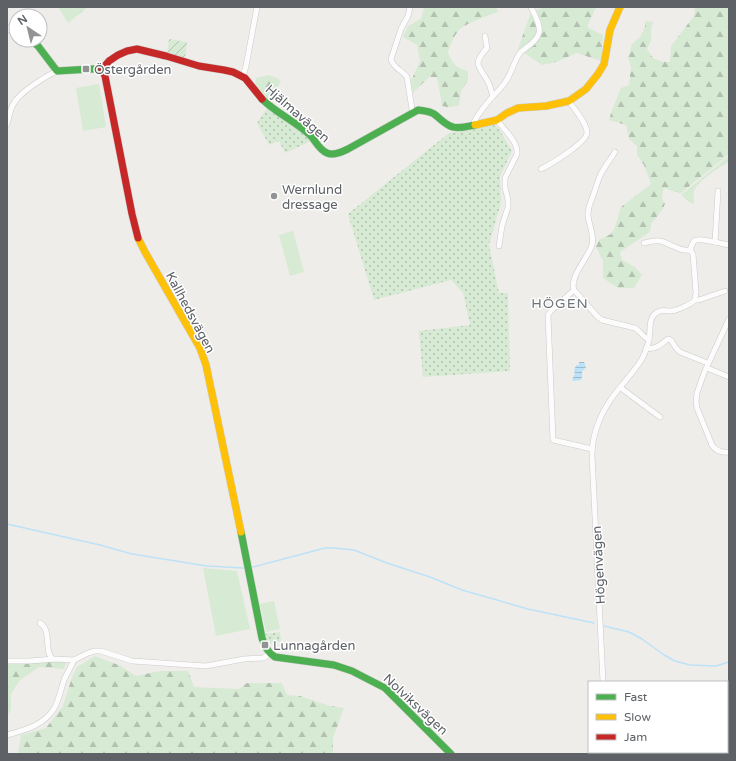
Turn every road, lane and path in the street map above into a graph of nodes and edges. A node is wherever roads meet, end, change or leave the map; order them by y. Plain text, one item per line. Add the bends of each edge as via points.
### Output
1 (257, 7) edge
2 (410, 7) edge
3 (531, 7) edge
4 (620, 7) edge
5 (485, 36) dead end
6 (40, 48) edge
7 (102, 69) junction
8 (57, 71) junction
9 (241, 76) junction
10 (494, 96) junction
11 (568, 101) junction
12 (413, 112) junction
13 (497, 120) junction
14 (7, 124) edge
15 (474, 124) junction
16 (615, 152) dead end
17 (541, 169) dead end
18 (718, 191) dead end
19 (715, 242) junction
20 (644, 243) dead end
21 (729, 245) edge
22 (499, 246) dead end
23 (690, 250) junction
24 (574, 290) junction
25 (725, 291) dead end
26 (695, 300) junction
27 (729, 318) edge
28 (649, 340) junction
29 (646, 348) junction
30 (705, 362) dead end
31 (706, 368) junction
32 (729, 377) edge
33 (620, 388) junction
34 (660, 417) dead end
35 (592, 449) junction
36 (729, 452) edge
37 (40, 623) dead end
38 (270, 654) junction
39 (52, 658) junction
40 (74, 660) junction
41 (7, 661) edge
42 (603, 681) edge
43 (7, 735) edge
44 (452, 754) edge

1 - 9 street via 246,66
2 - 12 street via 391,59 393,65 407,77
3 - 10 street via 539,32 537,38 520,53 506,82
4 - 11 street via 610,30 604,64 586,89
5 - 10 street via 487,48 478,64
6 - 8 street
7 - 8 street
7 - 9 street, Hjälmavägen via 114,58 137,49
7 - 38 street, Kallhedsvägen via 138,238 203,355 263,640
8 - 14 street via 39,81 16,100
9 - 12 street, Hjälmavägen via 261,98 308,134 328,154 349,148
10 - 15 street
11 - 13 street via 518,108
11 - 17 street via 585,125 586,136 580,144
12 - 15 street via 431,112 453,127
13 - 15 street
13 - 22 street via 513,140 517,150 505,178 508,207
16 - 24 street via 600,175 590,202 588,215 592,245 573,283
18 - 19 street
19 - 21 street
19 - 23 street via 696,240
20 - 23 street via 655,240 685,251
23 - 26 street via 693,254
24 - 28 street via 602,320 635,328
24 - 35 street via 548,315 553,440
25 - 26 street, Högenvägen
26 - 28 street, Högenvägen via 671,311 657,312 651,320
27 - 31 street
28 - 29 street, Högenvägen
29 - 30 street via 653,349 669,339 680,352
29 - 33 street, Högenvägen via 635,370
31 - 32 street
31 - 36 street via 697,394 697,408 712,445 715,449
33 - 34 street
33 - 35 street, Högenvägen via 601,418
35 - 42 street, Högenvägen
37 - 39 street via 46,630
38 - 40 street via 263,658 206,666 132,661 101,651 88,653
38 - 44 street, Nolviksvägen via 275,657 334,665 385,688
39 - 40 street
39 - 41 street
40 - 43 street via 50,714 36,726

